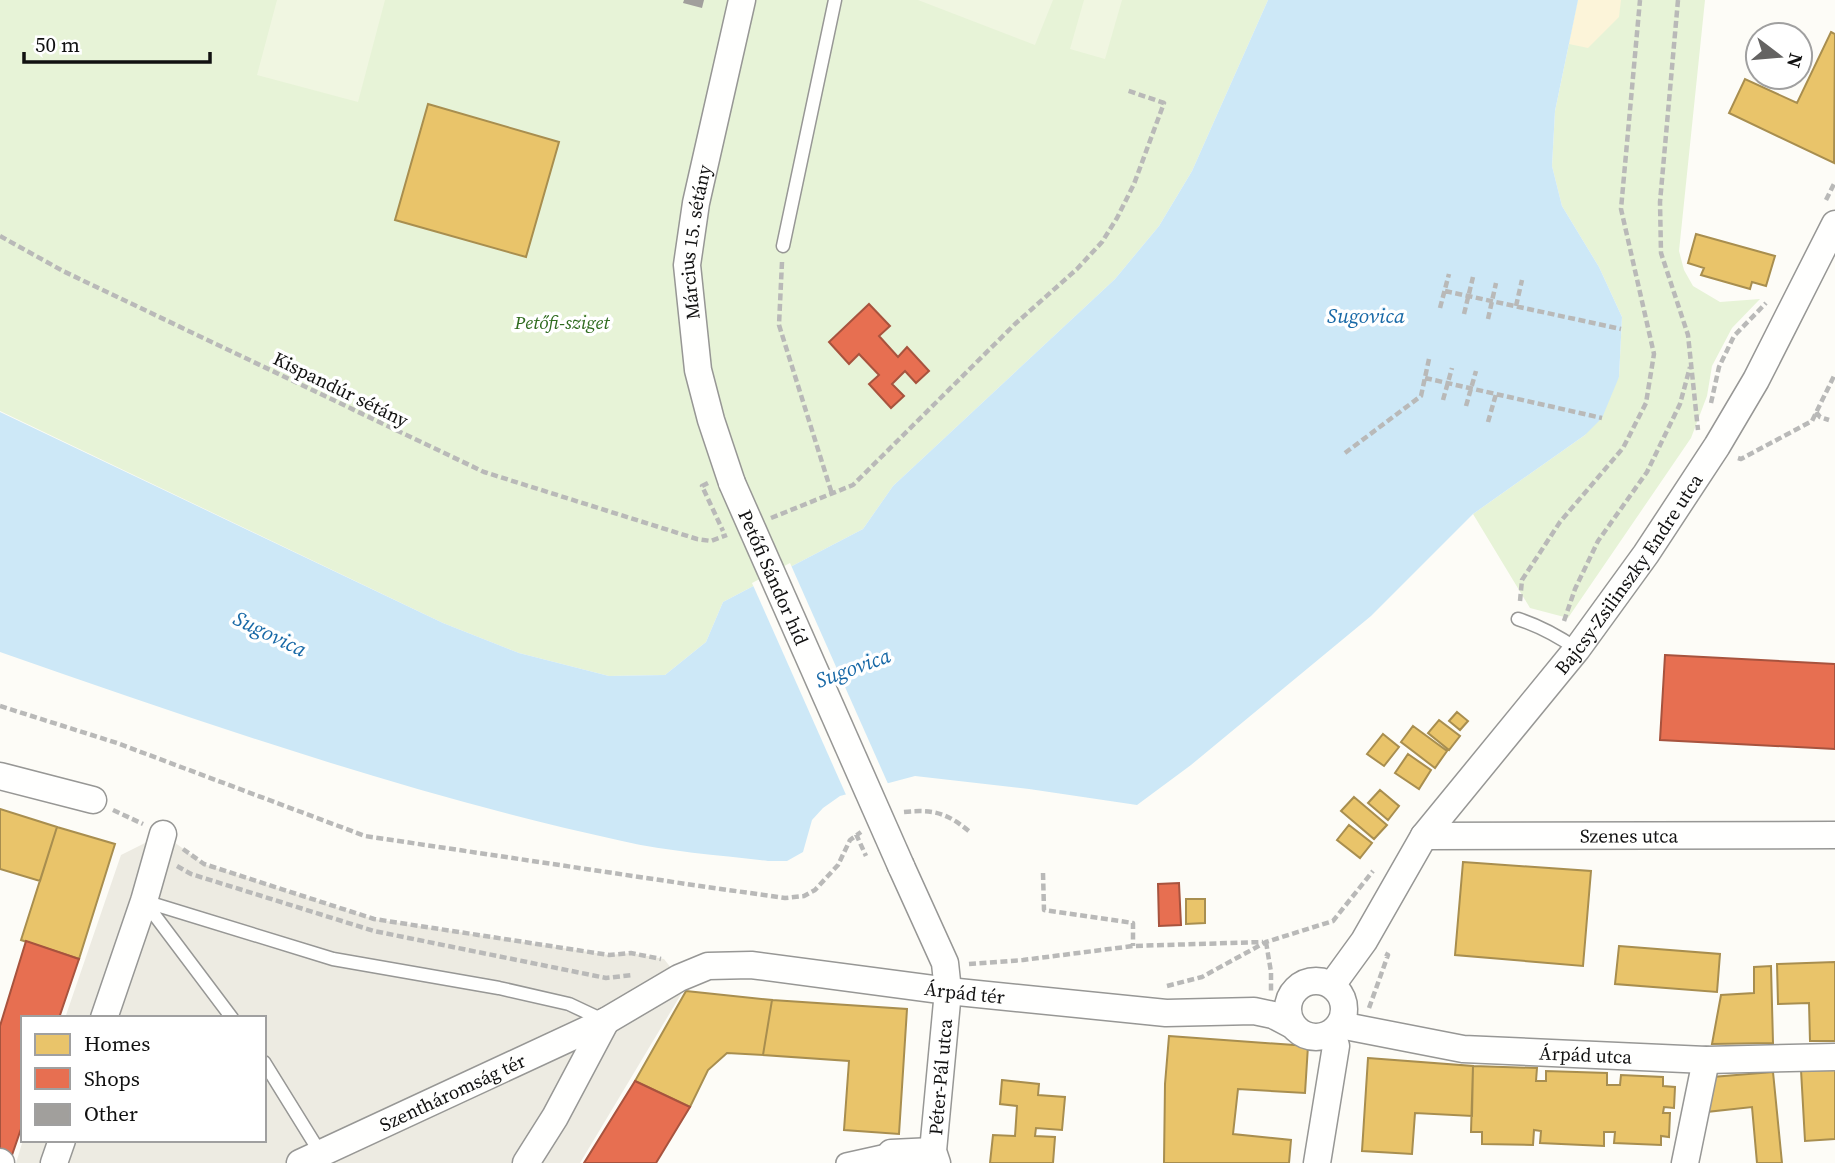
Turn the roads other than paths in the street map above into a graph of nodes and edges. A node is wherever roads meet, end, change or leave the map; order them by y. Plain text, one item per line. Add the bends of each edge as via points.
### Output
1 (742, 0) edge
2 (835, 0) edge
3 (1835, 224) edge
4 (783, 246) road end
5 (732, 483) joint
6 (1518, 619) road end
7 (1567, 643) junction
8 (0, 776) edge
9 (93, 800) road end
10 (163, 834) road end
11 (1835, 835) edge
12 (1424, 836) junction
13 (144, 901) junction
14 (671, 969) joint
15 (1310, 988) junction
16 (948, 991) junction
17 (1254, 1011) junction
18 (105, 1016) edge
19 (230, 1016) edge
20 (606, 1021) junction
21 (1292, 1025) junction
22 (1336, 1029) junction
23 (1835, 1057) edge
24 (1706, 1060) junction
25 (266, 1066) edge
26 (61, 1142) edge
27 (891, 1153) joint
28 (935, 1157) edge
29 (315, 1160) edge
30 (54, 1163) edge
31 (526, 1163) edge
32 (846, 1163) edge
33 (1317, 1163) edge
34 (1685, 1163) edge

1 - 5 street, Március 15. sétány via 696,203 687,265 698,370
2 - 4 lane
3 - 7 street, Bajcsy-Zsilinszky Endre utca via 1717,446 1646,554
5 - 16 street, Petőfi Sándor híd, bridge via 945,963
6 - 7 lane
7 - 12 street, Bajcsy-Zsilinszky Endre utca
8 - 9 street
10 - 13 street
11 - 12 street, Szenes utca
12 - 15 street, Bajcsy-Zsilinszky Endre utca via 1364,941
13 - 18 street
13 - 19 lane
13 - 20 lane via 333,959 499,988 569,1004
14 - 16 street, Árpád tér via 751,965
14 - 20 street, Szentháromság tér
15 - 17 street, Árpád tér
15 - 21 street via 1288,1007
15 - 22 street via 1340,992 1345,1014
16 - 17 street, Árpád tér via 1166,1013
16 - 28 street, Péter-Pál utca
17 - 21 street, Árpád tér
20 - 29 street, Szentháromság tér
20 - 31 street
21 - 22 street, Árpád tér via 1310,1037 1322,1037
22 - 24 street, Árpád utca via 1463,1049
22 - 33 street
23 - 24 street, Árpád utca
24 - 34 street
25 - 29 lane
26 - 30 street
27 - 28 street
27 - 32 street

